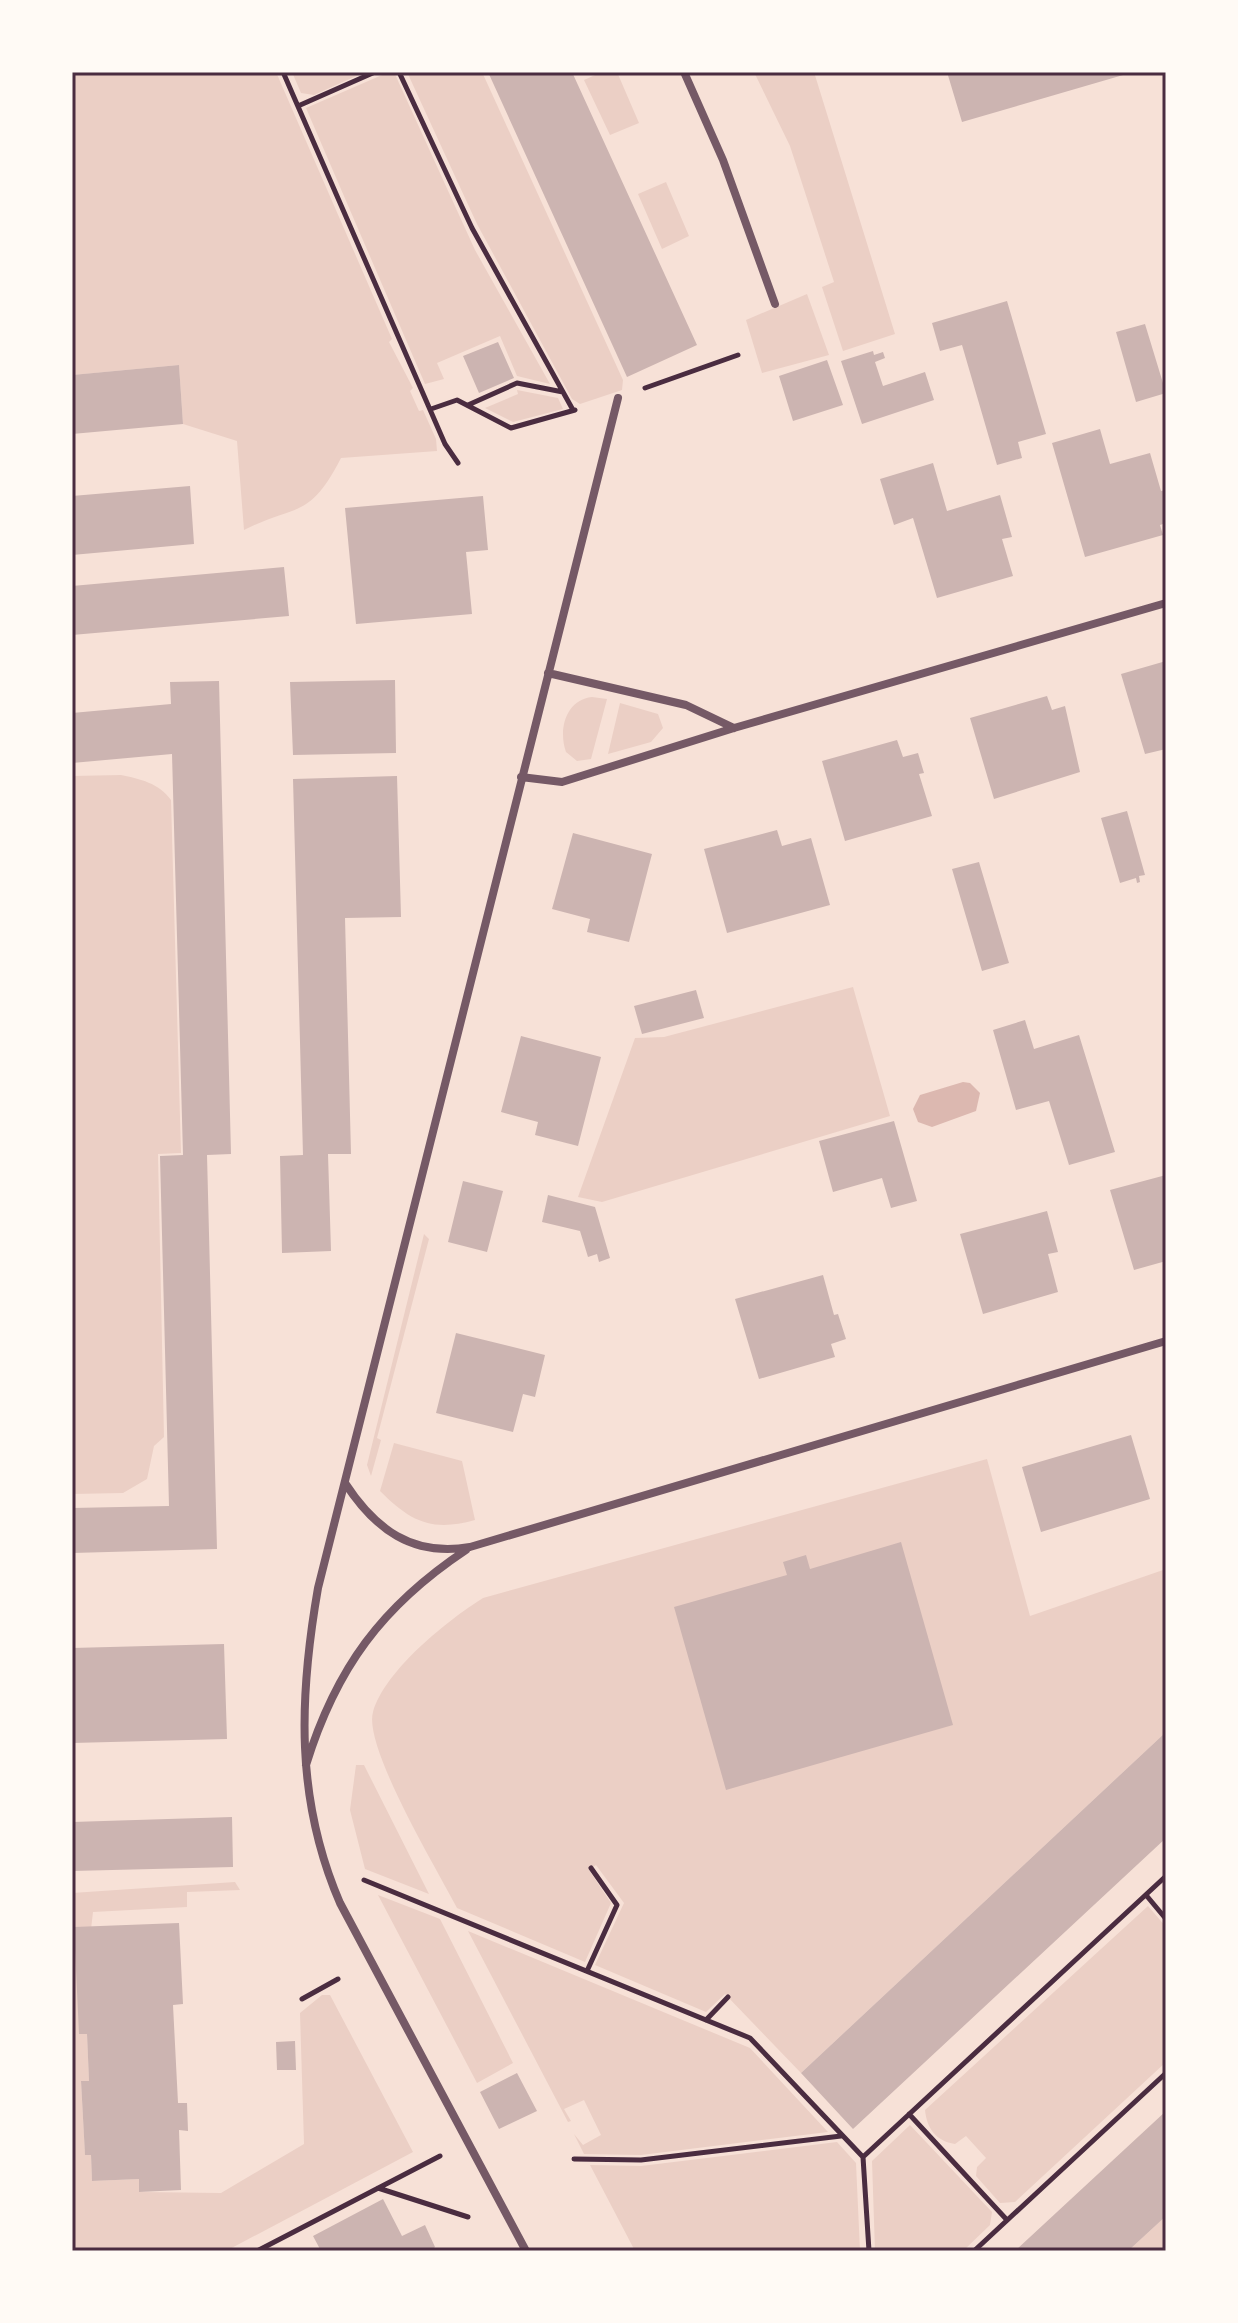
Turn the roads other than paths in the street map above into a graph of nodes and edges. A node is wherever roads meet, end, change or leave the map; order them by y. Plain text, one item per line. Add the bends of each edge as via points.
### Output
1 (684, 72) edge
2 (775, 304) dead end
3 (618, 398) dead end
4 (1166, 603) edge
5 (548, 673) junction
6 (734, 728) junction
7 (521, 777) junction
8 (1166, 1341) edge
9 (345, 1483) junction
10 (470, 1547) junction
11 (304, 1771) junction
12 (526, 2251) edge

1 - 2 street via 723,160
3 - 5 street
4 - 6 street
5 - 6 street via 686,705
5 - 7 street
6 - 7 street via 562,782
7 - 9 street
8 - 10 street
9 - 10 street via 382,1529 430,1548
9 - 11 street via 308,1648
10 - 11 street via 418,1582 381,1619 328,1708
11 - 12 street via 315,1838 340,1903

